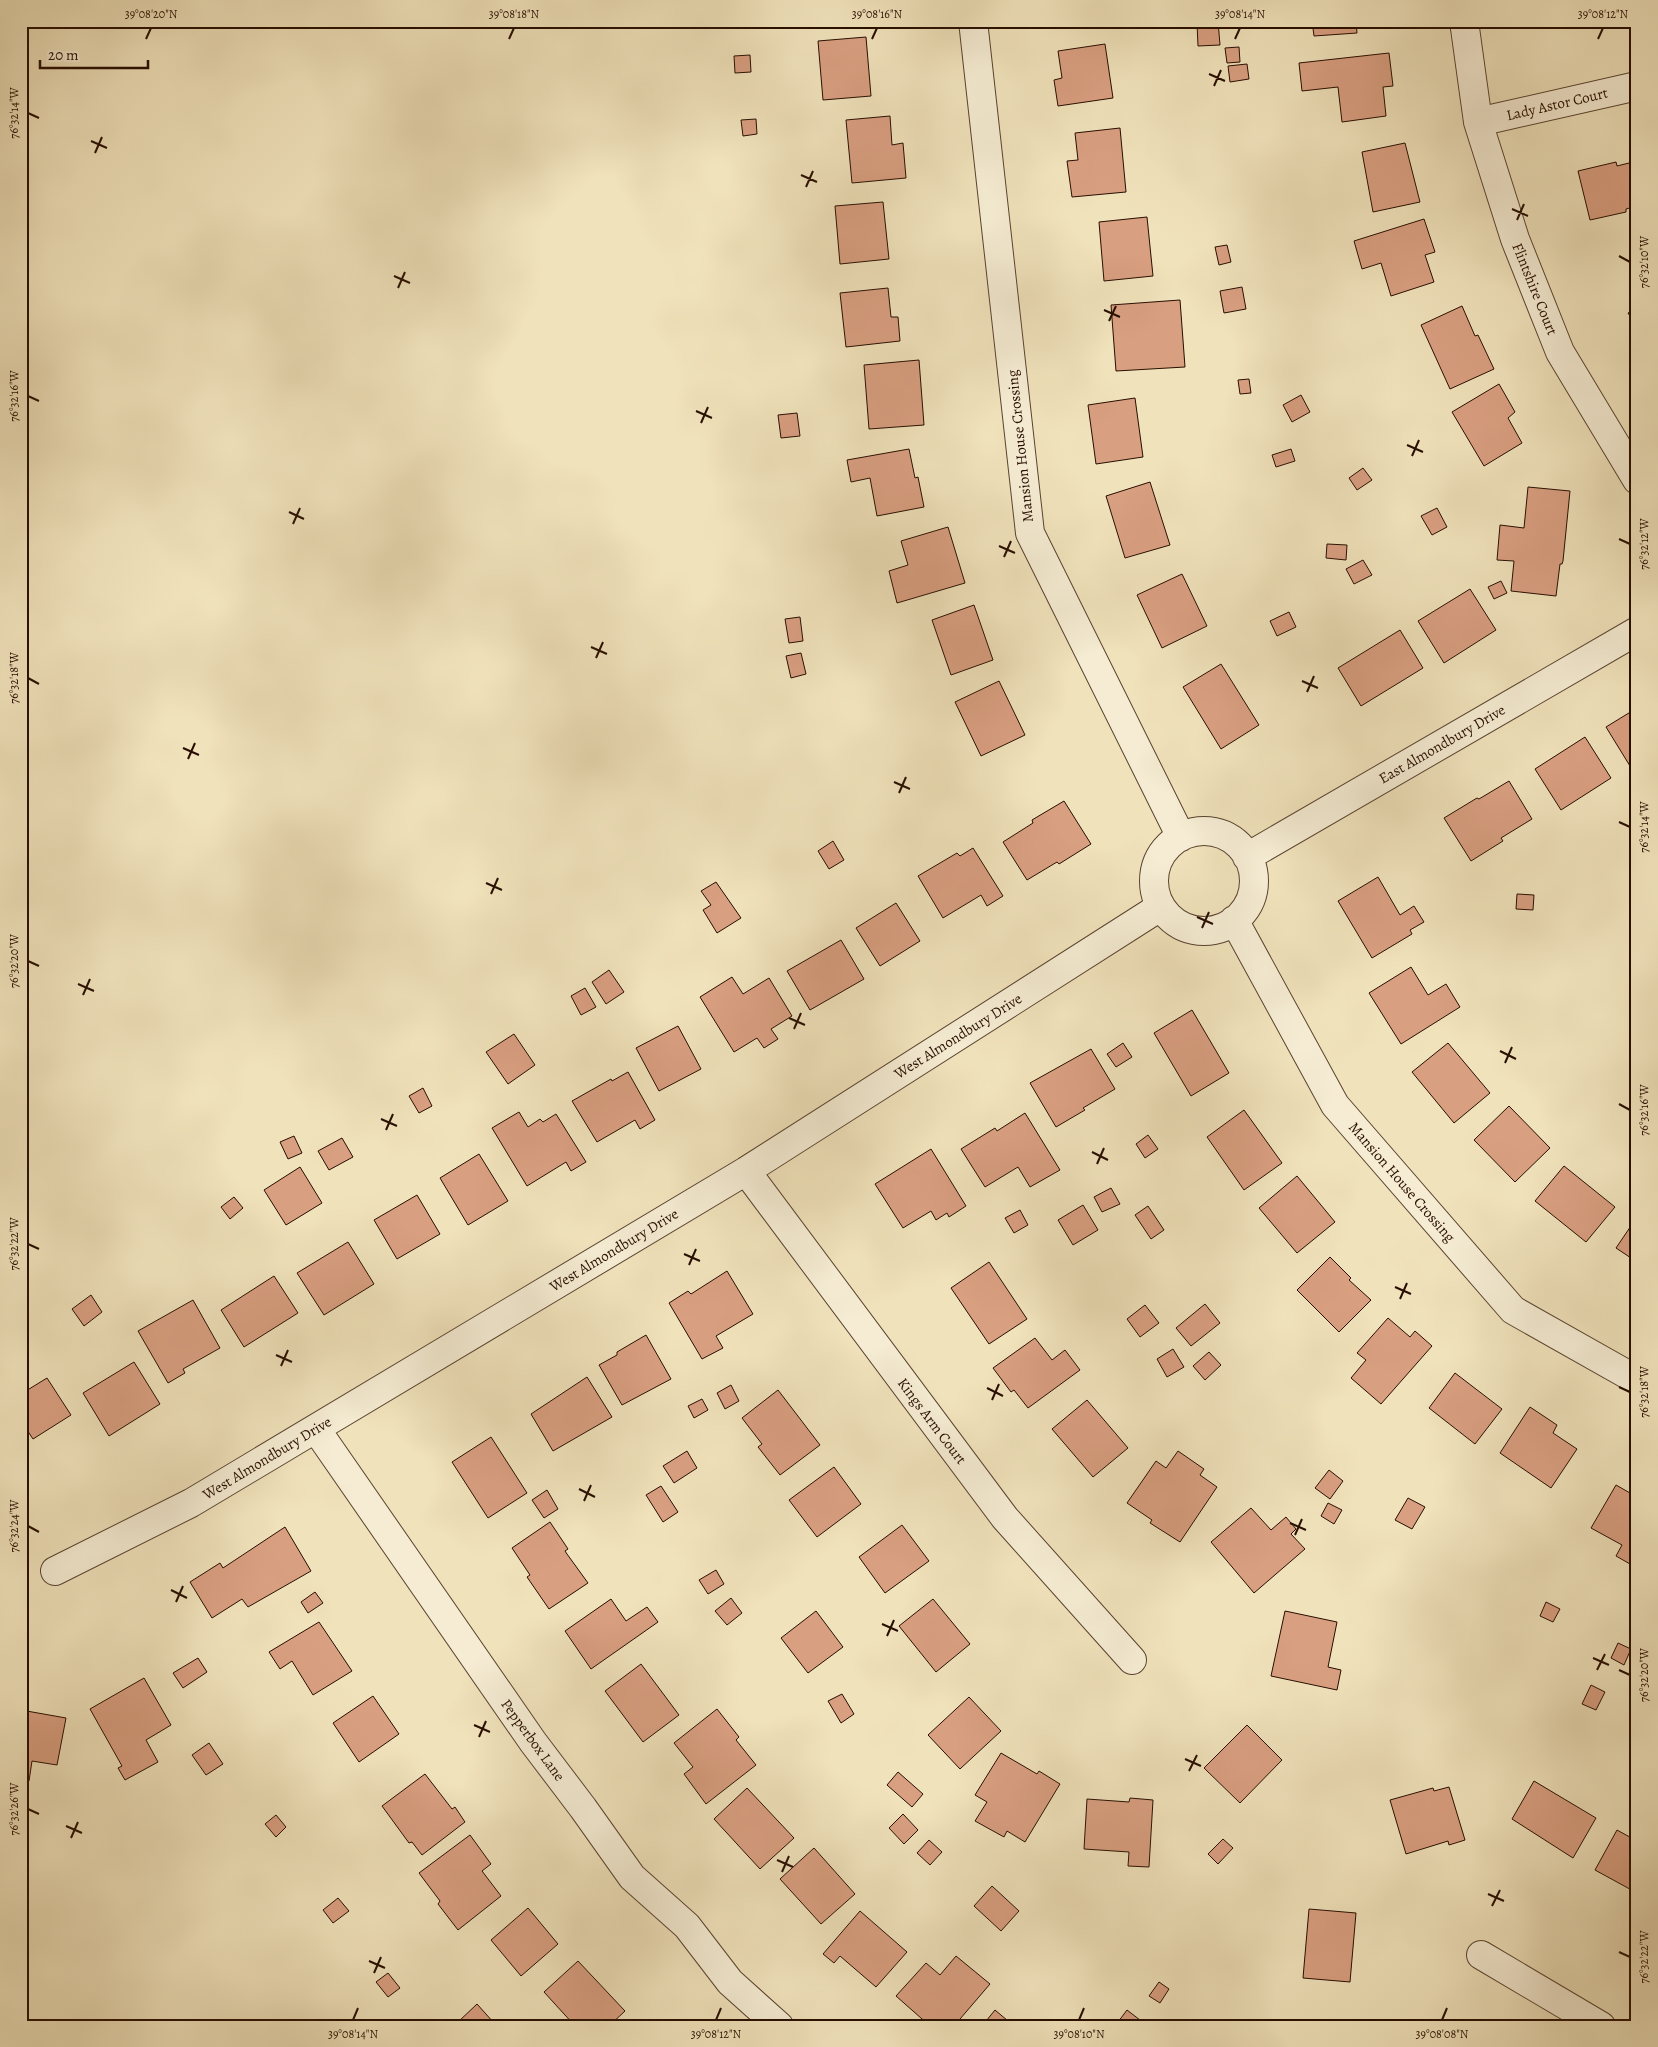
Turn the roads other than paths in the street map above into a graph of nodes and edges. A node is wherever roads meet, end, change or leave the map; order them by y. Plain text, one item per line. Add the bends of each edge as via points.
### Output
1 (973, 21) edge
2 (1464, 21) edge
3 (1637, 86) edge
4 (1478, 122) junction
5 (1637, 480) edge
6 (1637, 631) edge
7 (1181, 837) junction
8 (1247, 857) junction
9 (1160, 907) junction
10 (1234, 920) junction
11 (746, 1171) junction
12 (1637, 1380) edge
13 (316, 1429) junction
14 (56, 1571) dead end
15 (1132, 1660) dead end
16 (1481, 1955) dead end
17 (779, 2026) edge
18 (1601, 2026) edge

1 - 7 street, Mansion House Crossing via 1030,533
2 - 4 street, Flintshire Court
3 - 4 street, Lady Astor Court
4 - 5 street, Flintshire Court via 1515,238 1560,352
6 - 8 street, East Almondbury Drive
7 - 8 street via 1195,832 1218,834 1238,845
7 - 9 street via 1158,860 1154,876
8 - 10 street via 1254,884 1251,898
9 - 10 street via 1186,929 1203,932 1220,929
9 - 11 street, West Almondbury Drive
10 - 12 street, Mansion House Crossing via 1336,1106 1513,1310
11 - 13 street, West Almondbury Drive
11 - 15 street, Kings Arm Court via 1005,1518
13 - 14 street, West Almondbury Drive via 191,1503
13 - 17 street, Pepperbox Lane via 533,1742 632,1877 688,1926 730,1982
16 - 18 street

